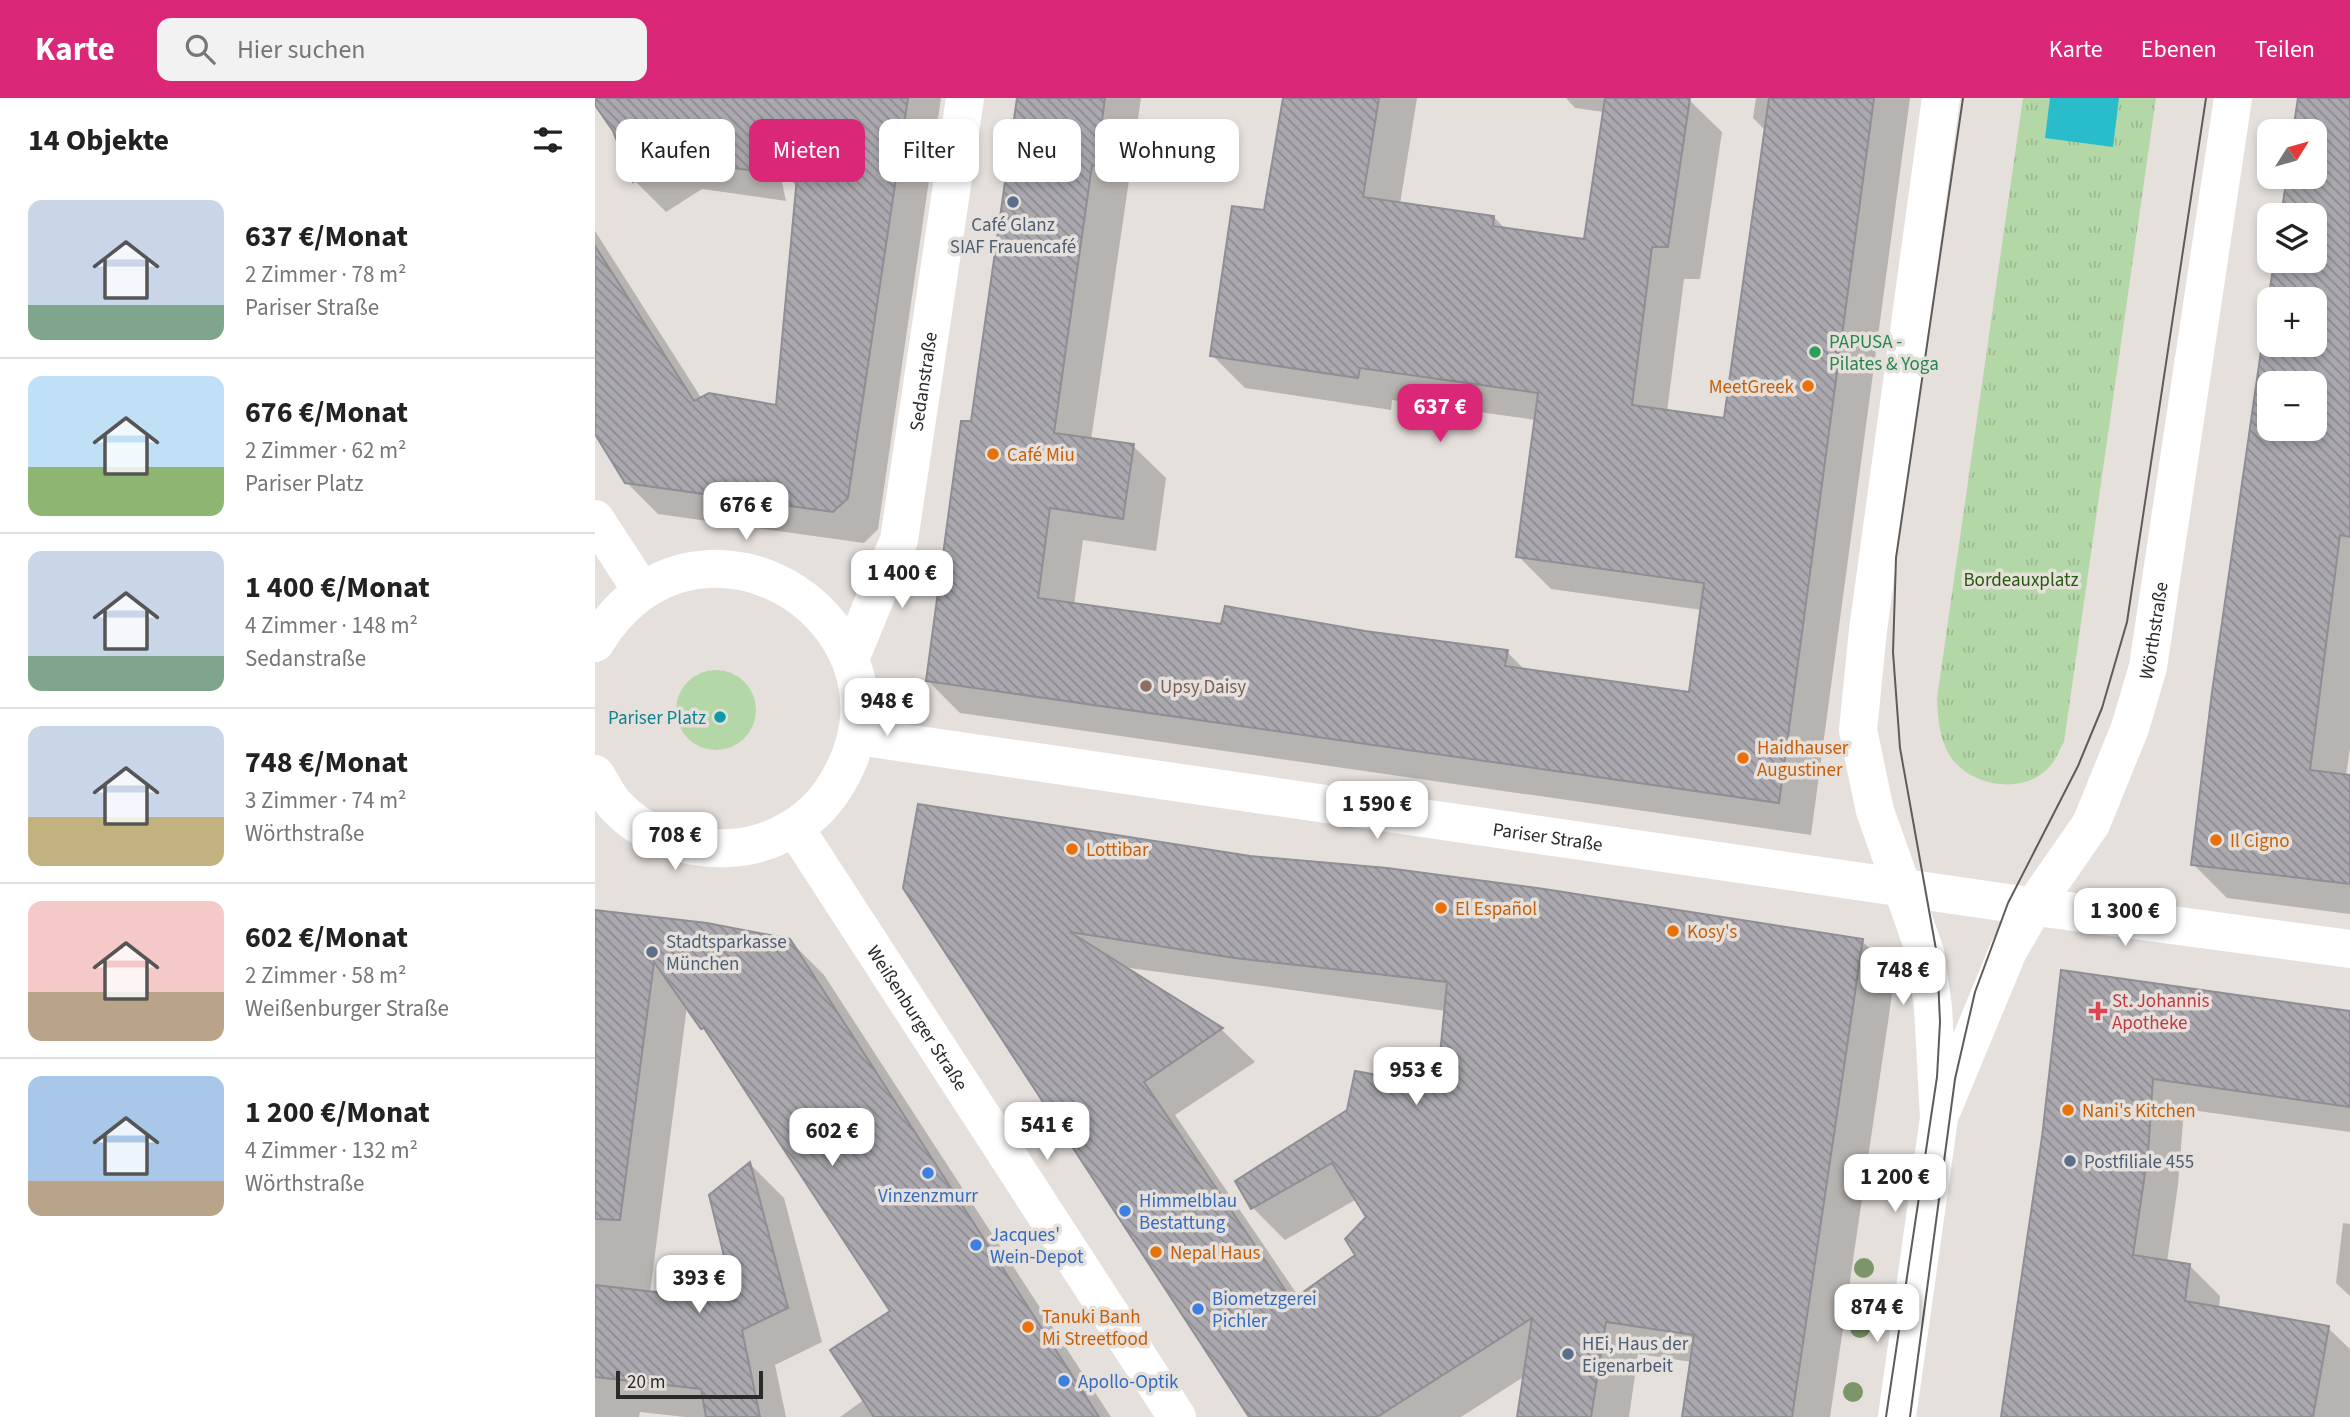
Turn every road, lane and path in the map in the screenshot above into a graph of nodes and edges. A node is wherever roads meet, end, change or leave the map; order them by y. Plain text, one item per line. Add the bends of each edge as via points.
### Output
1 (965, 98) edge
2 (1941, 98) edge
3 (2233, 98) edge
4 (595, 519) edge
5 (642, 591) junction
6 (595, 643) edge
7 (850, 659) junction
8 (857, 736) junction
9 (595, 774) edge
10 (795, 828) junction
11 (1905, 887) junction
12 (2034, 906) junction
13 (2350, 949) edge
14 (1939, 1118) junction
15 (1177, 1417) edge
16 (1897, 1417) edge

1 - 7 street, Sedanstraße via 899,540
2 - 11 street, Wörthstraße via 1858,730 1875,811
3 - 12 street, Wörthstraße via 2148,667 2130,728 2091,824
4 - 5 street
5 - 6 street via 610,619
5 - 7 street via 679,573 721,568 762,575 799,594 829,622
7 - 8 street via 859,697
8 - 10 street via 845,772 831,793
8 - 11 street, Pariser Straße
9 - 10 street via 616,806 655,835 702,849 750,847
10 - 15 street, Weißenburger Straße
11 - 12 street, Pariser Straße
11 - 14 street, Wörthstraße via 1926,951
12 - 13 street, Pariser Straße
12 - 14 street, Wörthstraße via 2008,951
14 - 16 street, Wörthstraße

